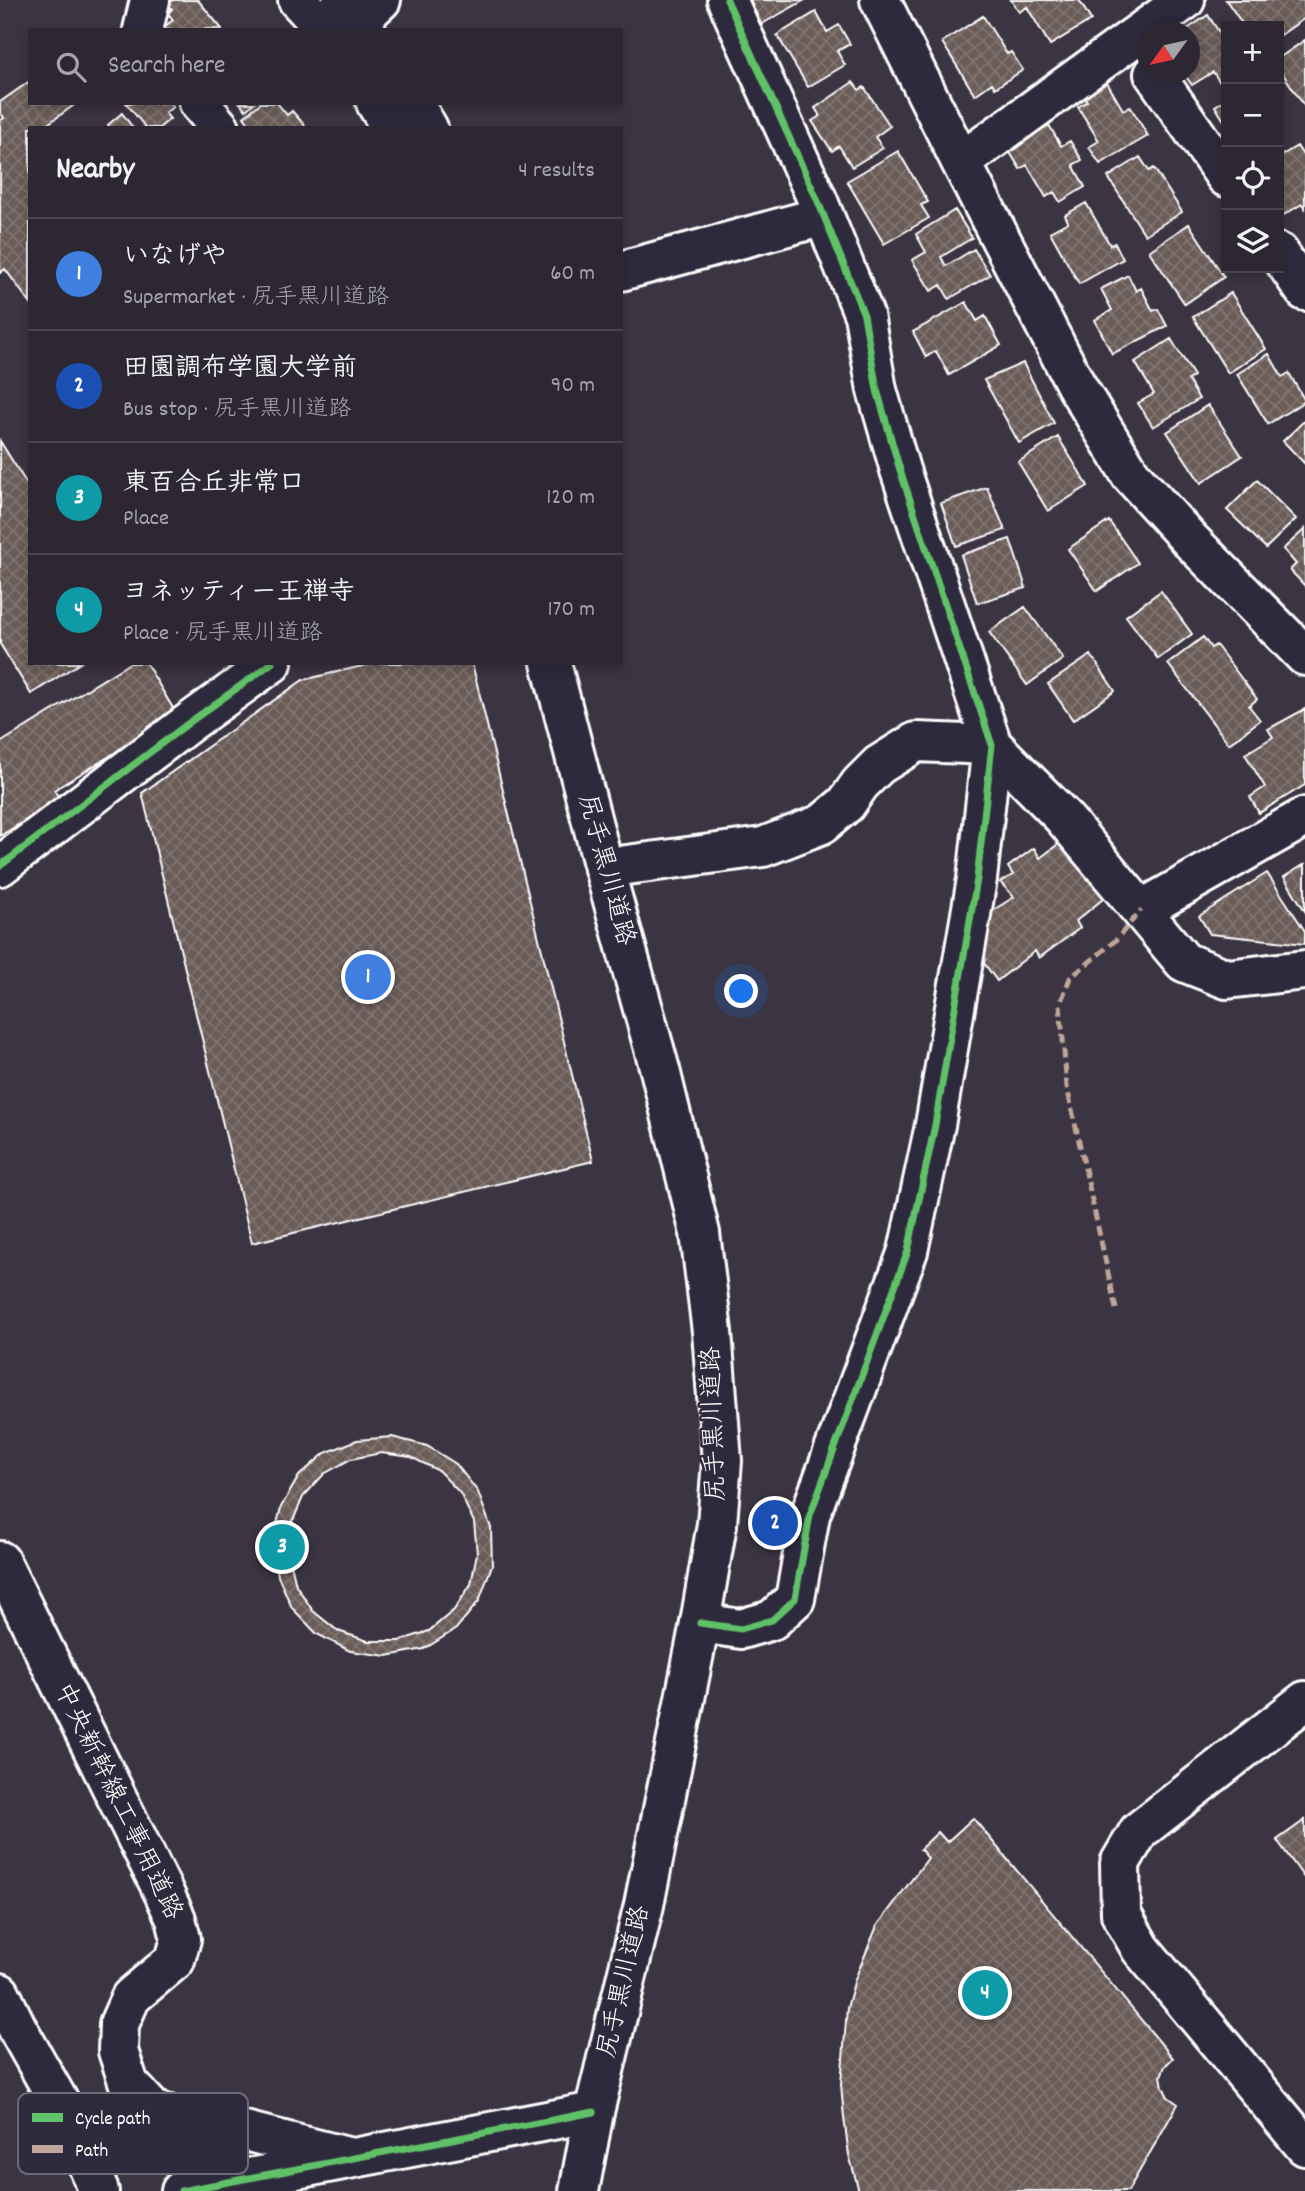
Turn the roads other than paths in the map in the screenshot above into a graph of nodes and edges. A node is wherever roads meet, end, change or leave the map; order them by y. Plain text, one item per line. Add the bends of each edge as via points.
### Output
1 (150, 0) edge
2 (298, 0) edge
3 (727, 0) edge
4 (880, 0) edge
5 (1185, 0) edge
6 (354, 18) edge
7 (1166, 21) edge
8 (143, 28) edge
9 (1137, 53) edge
10 (1161, 84) edge
11 (377, 105) edge
12 (414, 105) edge
13 (390, 126) edge
14 (427, 126) edge
15 (961, 162) junction
16 (1221, 170) edge
17 (824, 216) junction
18 (1284, 260) edge
19 (623, 270) edge
20 (1305, 291) edge
21 (1305, 656) edge
22 (269, 665) edge
23 (552, 665) edge
24 (992, 745) junction
25 (1305, 817) edge
26 (0, 866) edge
27 (604, 868) junction
28 (1140, 909) junction
29 (1305, 970) edge
30 (0, 1562) edge
31 (700, 1623) junction
32 (1305, 1701) edge
33 (0, 1993) edge
34 (54, 2093) edge
35 (138, 2093) edge
36 (594, 2112) junction
37 (248, 2132) edge
38 (1305, 2147) edge
39 (351, 2158) junction
40 (92, 2174) edge
41 (99, 2191) edge
42 (181, 2191) edge
43 (579, 2191) edge

1 - 8 street
2 - 6 street
3 - 17 street
4 - 15 street
5 - 7 street
9 - 15 street
10 - 16 street
11 - 13 street
12 - 14 street
15 - 21 street via 1076,385 1131,475
17 - 19 street
17 - 24 street via 864,315 877,390 900,470
18 - 20 street
22 - 26 street
23 - 27 street, 尻手黒川道路
24 - 27 street via 916,742 879,765 822,824 764,847
24 - 28 street via 1063,817
24 - 31 street via 977,879 935,1125 908,1251 810,1514 795,1599 772,1620 741,1629
25 - 28 street
27 - 31 street, 尻手黒川道路 via 699,1233 712,1332 722,1461 717,1524
28 - 29 street via 1184,962 1227,979
30 - 35 street, 中央新幹線工事用道路 via 163,1891 181,1939 175,1960 131,1997 119,2024 118,2051
31 - 36 street, 尻手黒川道路 via 644,1905
32 - 38 street via 1139,1831 1120,1863 1121,1914 1141,1949
33 - 34 street
36 - 39 street
36 - 43 street, 尻手黒川道路
37 - 39 street, 中央新幹線工事用道路
39 - 42 street
40 - 41 street

